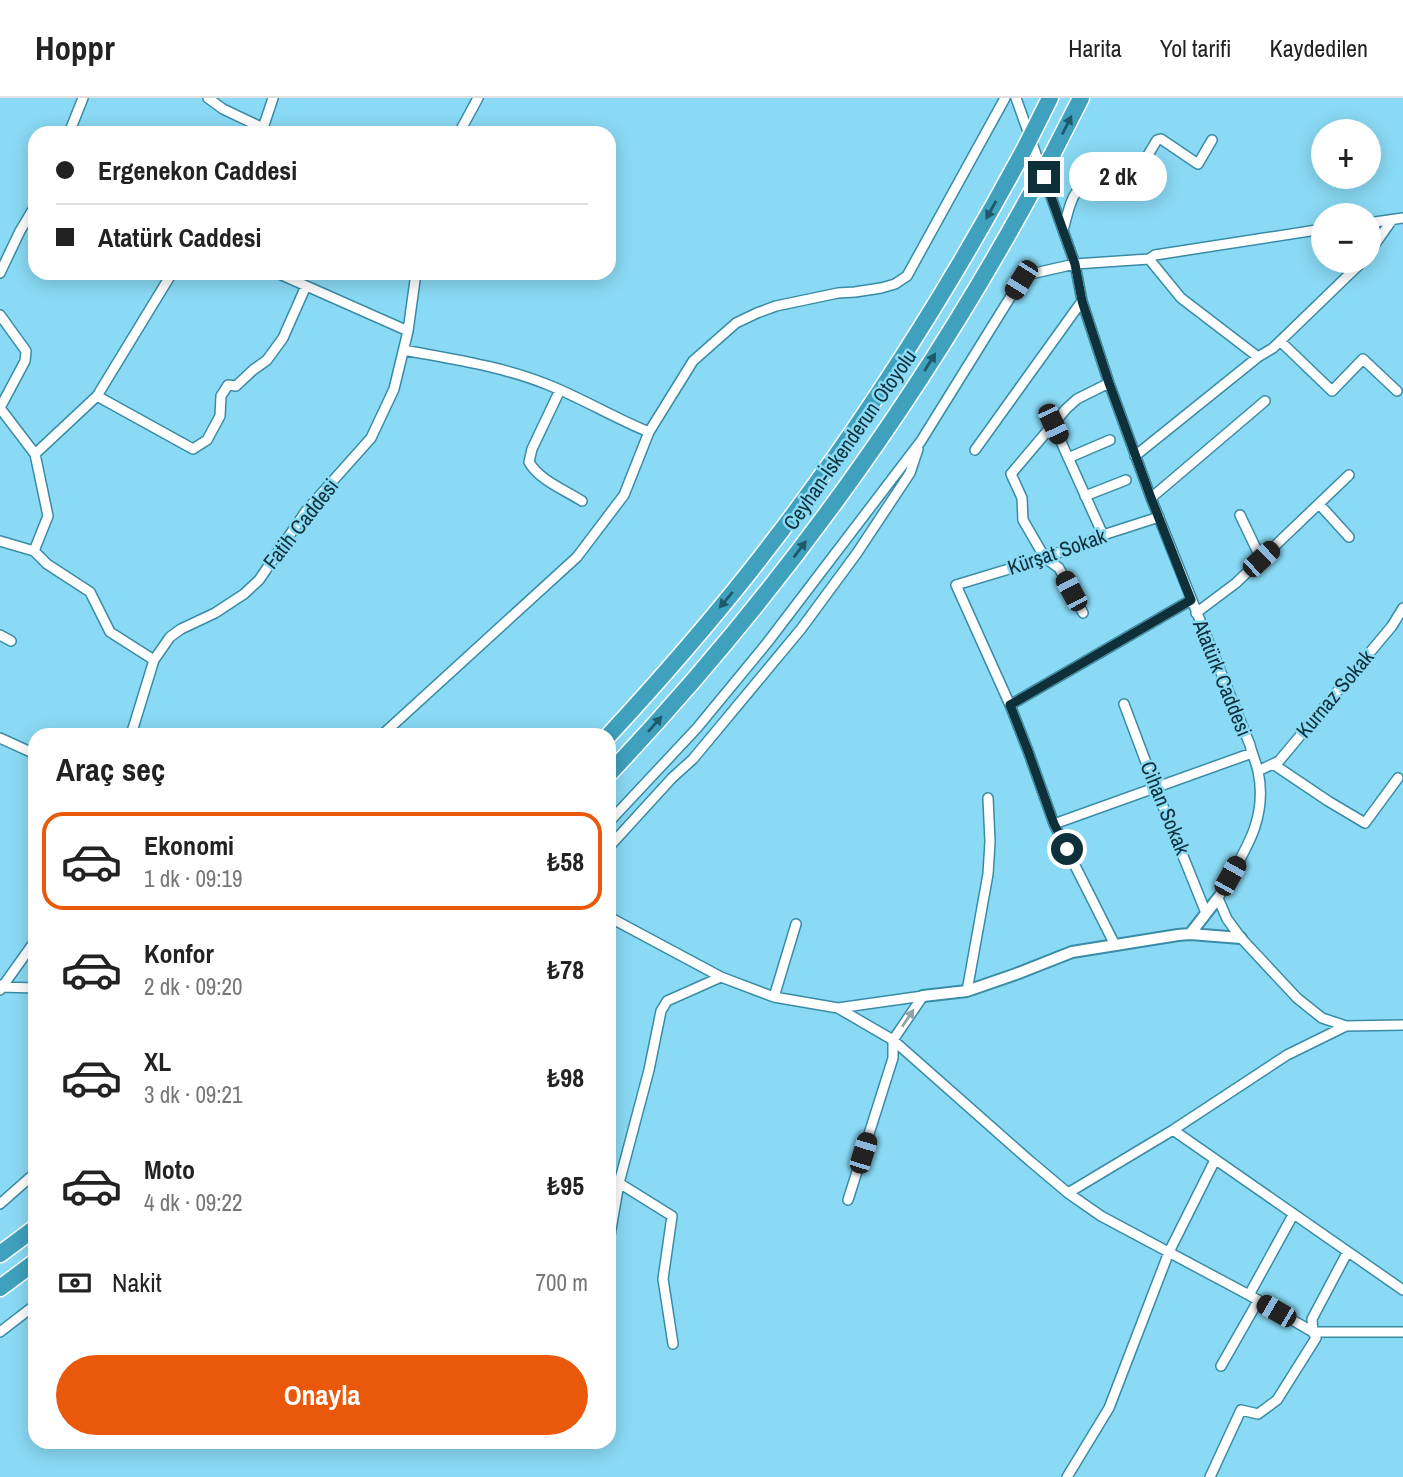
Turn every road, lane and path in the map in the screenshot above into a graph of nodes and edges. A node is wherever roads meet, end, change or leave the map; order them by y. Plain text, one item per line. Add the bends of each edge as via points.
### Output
1 (83, 98) edge
2 (208, 98) edge
3 (273, 98) edge
4 (478, 98) edge
5 (1005, 98) edge
6 (1016, 98) edge
7 (1051, 98) edge
8 (1081, 98) edge
9 (72, 126) edge
10 (255, 126) edge
11 (263, 126) edge
12 (463, 126) edge
13 (1212, 140) dead end
14 (28, 218) edge
15 (1403, 218) edge
16 (1392, 220) junction
17 (1381, 221) edge
18 (1063, 230) junction
19 (1311, 231) edge
20 (1381, 236) edge
21 (1149, 259) junction
22 (1075, 264) junction
23 (0, 273) edge
24 (1351, 273) edge
25 (168, 280) edge
26 (293, 280) edge
27 (415, 280) edge
28 (306, 286) junction
29 (1082, 301) junction
30 (0, 315) edge
31 (408, 331) junction
32 (1280, 341) junction
33 (404, 350) junction
34 (1258, 357) junction
35 (1109, 383) junction
36 (560, 390) junction
37 (1397, 391) dead end
38 (97, 396) junction
39 (1265, 401) dead end
40 (1053, 424) junction
41 (649, 432) junction
42 (1110, 440) dead end
43 (921, 441) junction
44 (975, 450) dead end
45 (35, 454) junction
46 (1135, 456) junction
47 (1068, 458) junction
48 (1349, 475) dead end
49 (1126, 480) dead end
50 (1085, 496) junction
51 (1151, 498) junction
52 (582, 501) dead end
53 (1319, 504) junction
54 (1240, 515) dead end
55 (1159, 517) junction
56 (1103, 536) junction
57 (1349, 537) dead end
58 (0, 541) edge
59 (34, 551) junction
60 (1045, 558) junction
61 (1261, 559) junction
62 (1191, 600) junction
63 (1403, 608) edge
64 (1083, 613) dead end
65 (1196, 613) junction
66 (0, 635) edge
67 (11, 641) dead end
68 (154, 660) junction
69 (1124, 704) dead end
70 (1010, 705) junction
71 (133, 728) edge
72 (390, 728) edge
73 (615, 728) edge
74 (0, 738) edge
75 (28, 751) edge
76 (1252, 753) junction
77 (1273, 764) junction
78 (616, 766) edge
79 (1258, 771) junction
80 (1398, 778) dead end
81 (1156, 789) junction
82 (988, 798) dead end
83 (616, 815) edge
84 (1054, 824) junction
85 (616, 839) edge
86 (1218, 898) junction
87 (1206, 913) junction
88 (616, 921) edge
89 (796, 924) dead end
90 (1190, 934) junction
91 (1241, 938) junction
92 (1115, 945) junction
93 (28, 950) edge
94 (721, 977) junction
95 (1, 987) edge
96 (28, 988) edge
97 (967, 991) junction
98 (774, 996) junction
99 (923, 996) junction
100 (838, 1008) junction
101 (1403, 1025) edge
102 (1346, 1026) junction
103 (893, 1040) junction
104 (1173, 1130) junction
105 (1214, 1160) junction
106 (28, 1179) edge
107 (619, 1183) junction
108 (1068, 1193) junction
109 (616, 1200) edge
110 (848, 1200) dead end
111 (0, 1204) edge
112 (1293, 1215) junction
113 (28, 1233) edge
114 (1169, 1252) junction
115 (1348, 1253) junction
116 (0, 1254) edge
117 (28, 1267) edge
118 (0, 1288) edge
119 (1403, 1290) edge
120 (1249, 1295) junction
121 (1258, 1301) junction
122 (28, 1311) edge
123 (0, 1332) edge
124 (1313, 1332) junction
125 (1403, 1332) edge
126 (673, 1344) dead end
127 (1221, 1366) dead end
128 (1067, 1477) edge
129 (1210, 1477) edge

1 - 9 street
2 - 10 street
3 - 11 street
4 - 12 street
5 - 41 street via 907,276 881,288 776,306 736,323 693,361
6 - 18 street, Atatürk Caddesi
7 -> 73 highway, Ceyhan-İskenderun Otoyolu, bridge via 988,216 879,392 751,569
78 -> 8 highway, Ceyhan-İskenderun Otoyolu, bridge via 710,661 837,500 909,396 998,252
13 - 18 street via 1198,164 1157,140 1131,178 1096,184 1075,194
14 - 23 street
15 - 16 street
16 - 17 street
16 - 20 street
18 - 22 street, Atatürk Caddesi
19 - 21 street
21 - 22 street
21 - 34 street via 1181,298
22 - 29 street, Atatürk Caddesi
22 - 43 street via 1021,280
24 - 32 street
25 - 38 street
26 - 28 street
27 - 31 street, Fatih Caddesi
28 - 31 street
28 - 38 street via 283,338 267,360 236,386 229,385 207,440 193,449
29 - 35 street, Atatürk Caddesi
29 - 44 street
30 - 45 street via 26,351 1,408
31 - 33 street, Fatih Caddesi
32 - 34 street
32 - 37 street via 1332,391 1363,359
33 - 36 street via 493,368
33 - 68 street, Fatih Caddesi via 394,389 371,438 306,511 259,580 215,613 170,637
34 - 46 street
35 - 40 street via 1077,399
35 - 46 street, Atatürk Caddesi
36 - 41 street
36 - 52 street via 529,462
38 - 45 street
39 - 51 street
40 - 47 street
40 - 60 street via 1011,474 1022,498 1023,520
41 - 72 street via 624,495 577,557
42 - 47 street
43 - 83 street via 750,664
43 - 85 street via 910,473 801,629 693,759
45 - 59 street via 48,516
46 - 51 street, Atatürk Caddesi
47 - 50 street
48 - 53 street
49 - 50 street
50 - 56 street
51 - 55 street, Atatürk Caddesi
53 - 57 street
53 - 61 street
54 - 61 street
55 - 56 street, Kürşat Sokak
55 - 62 street, Atatürk Caddesi
56 - 60 street, Kürşat Sokak
58 - 59 street
59 - 68 street via 90,592 110,632
60 - 64 street via 1059,568
60 - 70 street, Kürşat Sokak via 956,585
61 - 65 street
62 - 65 street, Atatürk Caddesi
62 - 70 street
63 - 77 street, Kurnaz Sokak
65 - 76 street, Atatürk Caddesi
66 - 67 street
68 - 71 street, Fatih Caddesi
69 - 81 street, Cihan Sokak
70 - 84 street
74 - 75 street
76 - 79 street, Atatürk Caddesi
76 - 81 street
77 - 79 street, Kurnaz Sokak
77 - 80 street via 1365,823
79 - 86 street, Atatürk Caddesi via 1261,793 1254,833
81 - 84 street
81 - 87 street, Cihan Sokak
82 - 97 street via 988,874
84 - 92 street
86 - 87 street
86 - 91 street
87 - 90 street
88 - 94 street
89 - 98 street
90 - 91 street
90 - 92 street
91 - 102 street via 1297,998 1322,1018
92 - 97 street via 1072,952
93 - 95 street
94 - 98 street
94 - 107 street via 667,1001 661,1011
95 - 96 street
97 - 99 street
98 - 100 street
99 - 100 street
103 -> 99 street
100 - 103 street
101 - 102 street
102 - 104 street via 1287,1055
103 - 108 street
103 - 110 street via 893,1058
104 - 105 street
104 - 108 street
105 - 112 street
105 - 114 street
106 - 111 street
107 - 109 street
107 - 126 street via 672,1216 663,1279
108 - 114 street
112 - 115 street
112 - 120 street
113 - 116 highway
114 - 120 street
114 - 128 street via 1109,1408
115 - 119 street
115 - 124 street via 1312,1319
117 - 118 highway
120 - 121 street
121 - 124 street
121 - 127 street
122 - 123 street
124 - 125 street
124 - 129 street via 1316,1338 1277,1400 1258,1414 1241,1410

